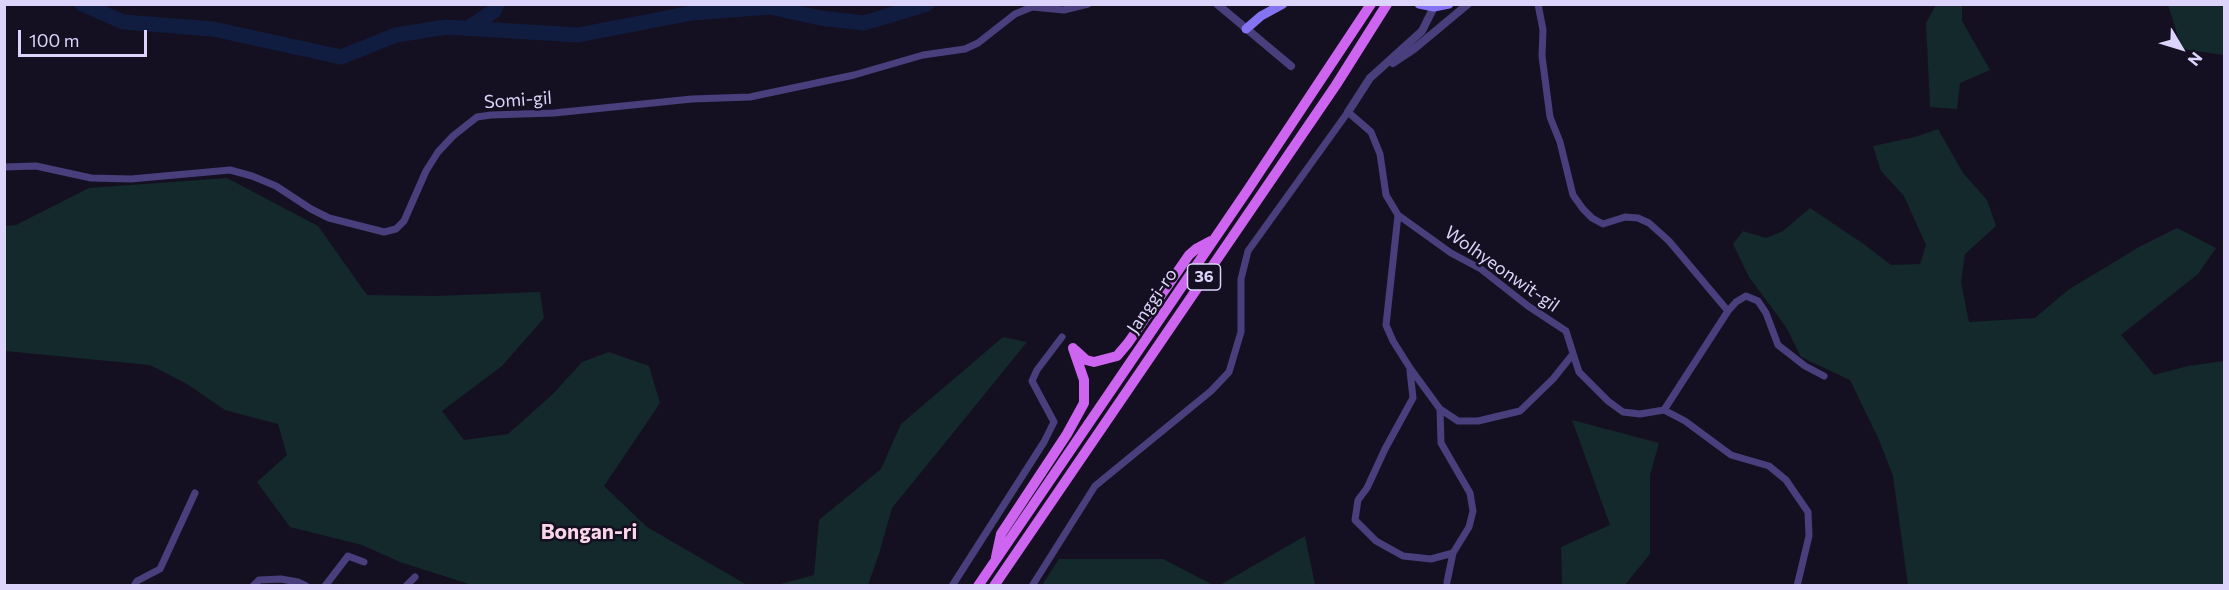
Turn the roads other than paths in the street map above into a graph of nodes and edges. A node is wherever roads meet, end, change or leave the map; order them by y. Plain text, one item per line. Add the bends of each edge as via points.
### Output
1 (1088, 4) edge
2 (1217, 4) edge
3 (1283, 4) edge
4 (1371, 4) edge
5 (1387, 4) edge
6 (1419, 4) edge
7 (1449, 4) edge
8 (1468, 4) edge
9 (1538, 4) edge
10 (1434, 7) junction
11 (1246, 29) junction
12 (1291, 66) dead end
13 (1370, 78) junction
14 (1348, 112) junction
15 (4, 167) edge
16 (1398, 214) junction
17 (1214, 239) junction
18 (1728, 311) junction
19 (1062, 337) dead end
20 (1573, 354) junction
21 (1410, 368) junction
22 (1824, 376) dead end
23 (1440, 409) junction
24 (1664, 410) junction
25 (195, 493) dead end
26 (1453, 553) junction
27 (995, 561) junction
28 (364, 562) dead end
29 (415, 577) dead end
30 (1447, 582) dead end
31 (134, 585) edge
32 (253, 585) edge
33 (306, 585) edge
34 (325, 585) edge
35 (406, 585) edge
36 (952, 585) edge
37 (978, 585) edge
38 (994, 585) edge
39 (1032, 585) edge
40 (1797, 585) edge

1 - 15 street, Somi-gil via 1064,10 1032,7 965,49 924,55 750,98 477,117 438,152 404,221 396,229 384,232 329,218 276,186 230,170 91,178 36,166
2 - 11 street
3 - 11 main road
4 - 17 main road, Janggi-ro / 36
5 - 38 main road, Janggi-ro / 36 via 1336,85
6 - 10 main road
7 - 10 main road
8 - 13 street via 1414,49
9 - 18 street via 1550,117 1573,195 1587,214 1603,224 1625,217 1649,223
10 - 13 street via 1420,33
11 - 12 street
13 - 14 street
14 - 16 street, Wolhyeonwit-gil via 1371,132 1380,154 1386,195
14 - 39 street via 1248,251 1241,279 1241,332 1229,372 1095,486
16 - 20 street, Wolhyeonwit-gil via 1566,331
16 - 21 street via 1386,325
17 - 27 main road, Janggi-ro / 36
17 - 27 main road via 1189,255 1117,356 1094,362 1073,348 1084,380 1084,403 1001,534
18 - 22 street via 1746,296 1758,301 1778,345
18 - 24 street
19 - 36 street via 1032,381 1054,422
20 - 23 street via 1520,411 1478,421 1458,421
20 - 24 street, Wolhyeonwit-gil via 1579,372 1623,412
21 - 23 street
21 - 26 street via 1413,398 1358,500 1355,520 1376,541 1403,556 1431,559
23 - 26 street via 1441,443 1470,493 1473,511 1469,527
24 - 40 street via 1731,455 1769,466 1786,480 1808,512 1809,536
25 - 31 street via 160,569
26 - 30 street
27 - 37 main road, Janggi-ro / 36
28 - 34 street via 348,556
29 - 35 street
32 - 33 street via 258,580 281,579

